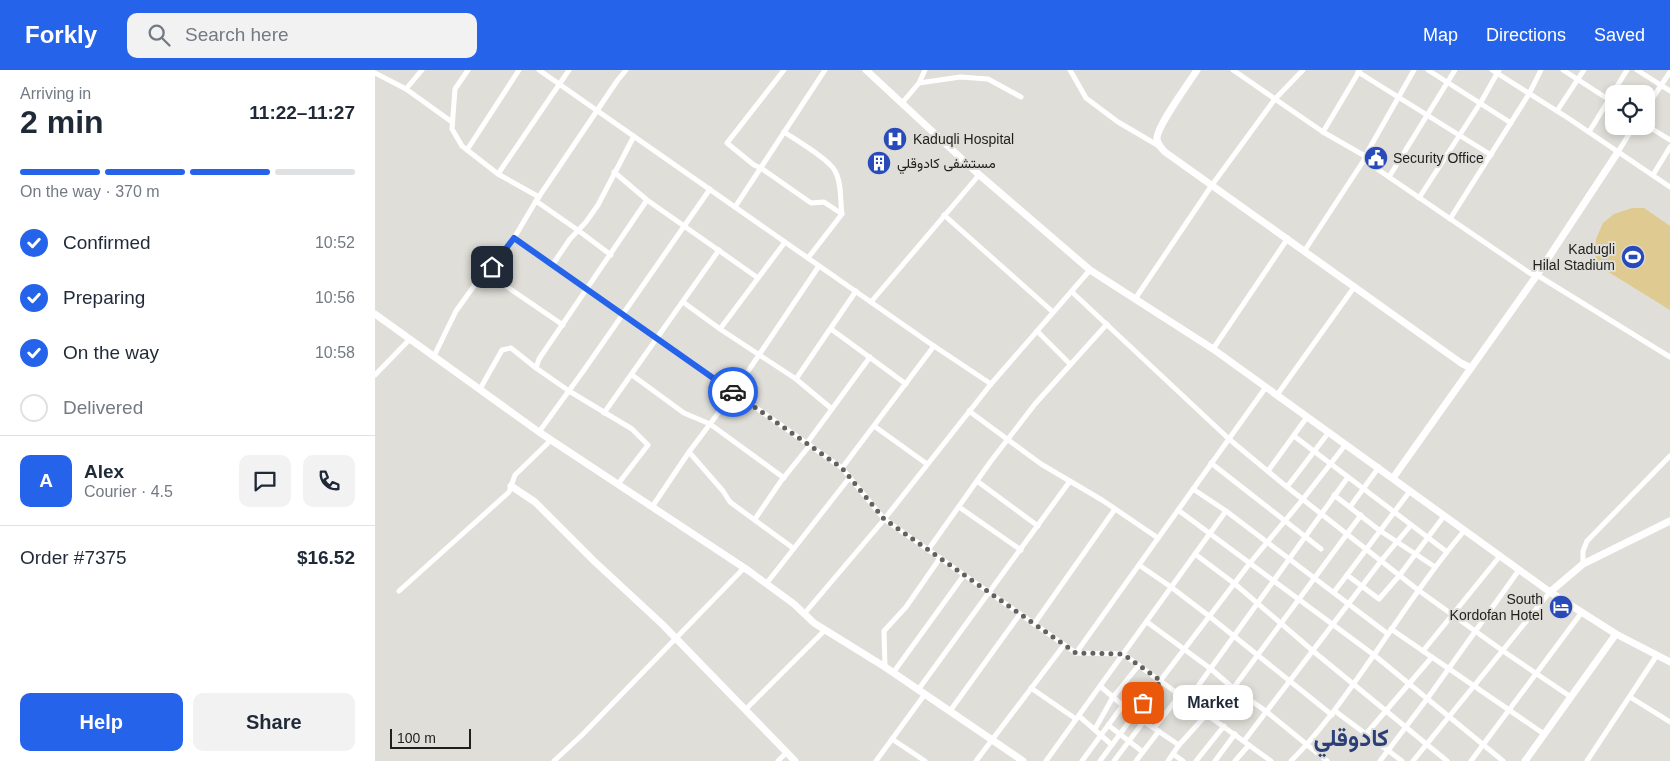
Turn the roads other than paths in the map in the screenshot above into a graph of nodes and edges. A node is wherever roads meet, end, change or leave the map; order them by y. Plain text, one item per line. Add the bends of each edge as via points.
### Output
1 (422, 70) edge
2 (468, 70) edge
3 (519, 70) edge
4 (539, 70) edge
5 (569, 70) edge
6 (626, 70) edge
7 (784, 70) edge
8 (825, 70) edge
9 (867, 70) edge
10 (925, 70) edge
11 (1070, 70) edge
12 (1197, 70) edge
13 (1233, 70) edge
14 (1303, 70) edge
15 (1414, 70) edge
16 (1428, 70) edge
17 (1455, 70) edge
18 (1541, 70) edge
19 (1563, 70) edge
20 (1583, 70) edge
21 (1627, 70) edge
22 (1637, 70) edge
23 (1359, 71) edge
24 (1496, 71) edge
25 (1670, 72) edge
26 (375, 73) edge
27 (1578, 80) junction
28 (559, 83) junction
29 (919, 83) junction
30 (1447, 83) junction
31 (1619, 85) edge
32 (1661, 85) junction
33 (406, 89) junction
34 (1670, 91) edge
35 (1529, 94) junction
36 (1655, 94) edge
37 (1021, 97) dead end
38 (1399, 97) junction
39 (1605, 97) edge
40 (1275, 99) junction
41 (1481, 102) junction
42 (902, 103) junction
43 (1605, 109) edge
44 (598, 111) junction
45 (1557, 111) junction
46 (1427, 116) junction
47 (453, 122) junction
48 (1511, 123) junction
49 (1655, 130) edge
50 (785, 132) junction
51 (1323, 132) junction
52 (1589, 132) junction
53 (1459, 135) junction
54 (1628, 135) edge
55 (634, 136) junction
56 (1670, 140) edge
57 (1160, 146) junction
58 (1670, 147) edge
59 (467, 150) junction
60 (1618, 152) junction
61 (1491, 155) junction
62 (1365, 158) junction
63 (761, 168) junction
64 (614, 172) junction
65 (499, 174) junction
66 (979, 175) junction
67 (1653, 175) junction
68 (1389, 177) junction
69 (1212, 185) junction
70 (1670, 186) edge
71 (710, 190) junction
72 (1419, 198) junction
73 (537, 199) junction
74 (647, 200) junction
75 (735, 207) junction
76 (842, 214) junction
77 (944, 215) junction
78 (1450, 219) junction
79 (685, 225) junction
80 (579, 231) junction
81 (514, 238) junction
82 (1288, 238) junction
83 (785, 242) junction
84 (719, 250) junction
85 (1305, 250) junction
86 (611, 255) junction
87 (808, 258) junction
88 (553, 264) junction
89 (819, 266) junction
90 (1090, 270) junction
91 (487, 271) junction
92 (1537, 275) junction
93 (758, 278) junction
94 (1355, 286) junction
95 (587, 289) junction
96 (856, 291) junction
97 (1072, 292) junction
98 (1135, 300) junction
99 (683, 302) junction
100 (871, 302) junction
101 (1053, 312) junction
102 (375, 314) edge
103 (623, 314) junction
104 (1107, 324) junction
105 (563, 325) junction
106 (719, 329) junction
107 (831, 329) junction
108 (1037, 331) junction
109 (657, 338) junction
110 (410, 339) junction
111 (934, 346) junction
112 (1213, 349) junction
113 (760, 355) junction
114 (434, 356) junction
115 (870, 357) junction
116 (1670, 357) edge
117 (1070, 364) junction
118 (536, 368) junction
119 (1471, 368) junction
120 (375, 375) edge
121 (633, 375) junction
122 (796, 379) junction
123 (906, 384) junction
124 (991, 384) junction
125 (1266, 387) junction
126 (480, 389) junction
127 (569, 391) junction
128 (734, 392) junction
129 (1277, 396) junction
130 (832, 409) junction
131 (969, 411) junction
132 (605, 413) junction
133 (1307, 417) junction
134 (710, 424) junction
135 (874, 426) junction
136 (539, 432) junction
137 (1329, 432) junction
138 (1294, 436) junction
139 (1229, 439) junction
140 (551, 440) junction
141 (1009, 440) junction
142 (808, 444) junction
143 (1346, 444) junction
144 (1313, 451) junction
145 (689, 452) junction
146 (1670, 456) edge
147 (1211, 463) junction
148 (927, 464) junction
149 (1330, 464) junction
150 (842, 468) junction
151 (1379, 468) junction
152 (1268, 471) junction
153 (850, 477) junction
154 (1348, 477) junction
155 (783, 478) junction
156 (1393, 478) junction
157 (977, 481) junction
158 (1070, 481) junction
159 (618, 484) junction
160 (511, 486) junction
161 (1287, 486) junction
162 (1193, 489) junction
163 (1363, 489) junction
164 (1410, 491) junction
165 (1334, 495) junction
166 (1303, 499) junction
167 (652, 507) junction
168 (959, 507) junction
169 (1350, 507) junction
170 (1115, 509) junction
171 (1178, 510) junction
172 (1226, 511) junction
173 (1394, 512) junction
174 (1321, 514) junction
175 (1361, 515) junction
176 (1444, 516) junction
177 (755, 519) junction
178 (884, 519) junction
179 (1285, 520) junction
180 (1670, 521) edge
181 (1411, 525) junction
182 (1038, 526) junction
183 (1379, 530) junction
184 (1464, 531) junction
185 (1210, 534) junction
186 (1346, 534) junction
187 (1305, 537) junction
188 (1158, 538) junction
189 (1427, 538) junction
190 (1267, 542) junction
191 (1396, 542) junction
192 (793, 548) junction
193 (1321, 549) dead end
194 (928, 550) junction
195 (1021, 550) junction
196 (1367, 550) junction
197 (1447, 552) junction
198 (1195, 554) junction
199 (1416, 554) junction
200 (1500, 556) junction
201 (940, 558) junction
202 (1290, 560) junction
203 (1381, 561) junction
204 (1250, 563) junction
205 (1583, 564) junction
206 (1139, 565) junction
207 (1435, 567) junction
208 (744, 568) junction
209 (1519, 570) junction
210 (964, 575) junction
211 (1347, 575) junction
212 (1399, 576) junction
213 (1315, 578) junction
214 (1274, 581) junction
215 (766, 584) junction
216 (1235, 584) junction
217 (1171, 587) junction
218 (1362, 587) junction
219 (1418, 590) junction
220 (399, 591) dead end
221 (1334, 592) junction
222 (1550, 592) junction
223 (990, 593) junction
224 (1298, 599) junction
225 (1257, 604) junction
226 (1349, 604) junction
227 (1581, 612) junction
228 (804, 614) junction
229 (1020, 614) junction
230 (1453, 615) junction
231 (1209, 616) junction
232 (1147, 622) junction
233 (1034, 624) junction
234 (1280, 624) junction
235 (1333, 625) junction
236 (825, 630) junction
237 (1390, 631) junction
238 (1475, 631) junction
239 (1616, 634) junction
240 (1234, 636) junction
241 (675, 638) junction
242 (1064, 645) junction
243 (1185, 649) junction
244 (1313, 651) junction
245 (1423, 651) junction
246 (1503, 651) junction
247 (1076, 653) junction
248 (1123, 654) junction
249 (1374, 655) junction
250 (1657, 655) junction
251 (1257, 656) junction
252 (1433, 657) junction
253 (1670, 662) edge
254 (1139, 665) junction
255 (885, 667) junction
256 (1448, 668) junction
257 (1211, 669) junction
258 (893, 673) junction
259 (1537, 674) junction
260 (1161, 681) junction
261 (1290, 681) junction
262 (1354, 684) junction
263 (1409, 685) junction
264 (1100, 686) junction
265 (1474, 686) junction
266 (1031, 688) junction
267 (1233, 688) junction
268 (921, 692) junction
269 (1180, 695) junction
270 (1571, 697) junction
271 (1630, 697) junction
272 (1113, 698) junction
273 (1427, 699) junction
274 (1188, 700) junction
275 (1123, 705) junction
276 (745, 710) junction
277 (1386, 711) junction
278 (1509, 711) junction
279 (950, 712) junction
280 (1267, 712) junction
281 (1333, 713) junction
282 (1207, 714) junction
283 (1134, 715) junction
284 (1078, 717) junction
285 (1212, 717) junction
286 (1448, 717) junction
287 (1143, 721) junction
288 (1670, 722) edge
289 (1108, 725) junction
290 (1224, 726) junction
291 (1405, 726) junction
292 (1095, 729) junction
293 (1157, 730) junction
294 (1235, 734) junction
295 (1366, 734) junction
296 (1544, 734) junction
297 (1101, 735) junction
298 (1119, 735) junction
299 (892, 739) junction
300 (992, 740) junction
301 (1128, 742) junction
302 (1247, 743) junction
303 (1179, 744) junction
304 (1427, 744) junction
305 (1112, 745) junction
306 (1307, 745) junction
307 (1483, 745) junction
308 (1388, 750) junction
309 (787, 752) junction
310 (1143, 752) junction
311 (1173, 754) junction
312 (1263, 758) edge
313 (1589, 760) edge
314 (554, 761) edge
315 (778, 761) edge
316 (795, 761) edge
317 (876, 761) edge
318 (925, 761) edge
319 (976, 761) edge
320 (1023, 761) edge
321 (1046, 761) edge
322 (1082, 761) edge
323 (1100, 761) edge
324 (1114, 761) edge
325 (1136, 761) edge
326 (1168, 761) edge
327 (1183, 761) edge
328 (1196, 761) edge
329 (1215, 761) edge
330 (1235, 761) edge
331 (1271, 761) edge
332 (1291, 761) edge
333 (1327, 761) edge
334 (1380, 761) edge
335 (1402, 761) edge
336 (1413, 761) edge
337 (1447, 761) edge
338 (1471, 761) edge
339 (1503, 761) edge
340 (1525, 761) edge

1 - 33 street
2 - 47 street via 455,89
3 - 59 street
4 - 28 street
5 - 28 street
6 - 44 street
7 - 63 street via 727,143
8 - 50 street
9 - 42 street
10 - 29 street
11 - 57 street via 1086,98 1118,122
12 - 57 street via 1161,127 1157,138
13 - 40 street
14 - 40 street
15 - 38 street
16 - 30 street
17 - 30 street
18 - 35 street
19 - 27 street
20 - 27 street
21 - 31 street
22 - 32 street
23 - 38 street
23 - 51 street
24 - 35 street
24 - 41 street
25 - 32 street
26 - 33 street
27 - 39 street
27 - 45 street
28 - 44 street
28 - 65 street
29 - 37 street via 960,77 988,79
29 - 42 street
30 - 41 street
30 - 46 street
32 - 34 street
32 - 36 street
33 - 47 street
35 - 45 street
35 - 48 street
38 - 46 street
38 - 62 street
40 - 51 street
40 - 69 street
41 - 48 street
41 - 53 street
42 - 66 street
43 - 52 street
44 - 55 street
44 - 73 street
45 - 52 street
46 - 53 street
46 - 68 street
47 - 59 street via 452,129
48 - 61 street
49 - 56 street
50 - 63 street
50 - 76 street via 835,170
51 - 62 street
52 - 60 street
53 - 61 street
53 - 72 street
54 - 60 street
55 - 64 street
55 - 71 street
57 - 69 street
58 - 67 street
59 - 65 street
60 - 67 street
60 - 92 street
61 - 78 street
62 - 68 street
62 - 85 street
63 - 75 street
63 - 76 street via 811,203 824,202
64 - 74 street
64 - 80 street via 598,205
65 - 73 street
66 - 77 street
66 - 90 street
67 - 70 street
68 - 72 street
69 - 82 street
69 - 98 street
71 - 75 street
71 - 79 street
72 - 78 street
73 - 80 street
73 - 81 street
74 - 79 street
74 - 86 street
75 - 83 street
76 - 87 street
77 - 100 street
77 - 101 street
78 - 92 street
79 - 84 street
79 - 103 street
80 - 86 street
80 - 88 street
81 - 88 street
81 - 91 street
82 - 85 street
82 - 112 street
83 - 87 street
83 - 93 street
84 - 93 street
84 - 99 street
85 - 94 street
86 - 95 street
87 - 89 street
88 - 95 street
89 - 96 street
89 - 113 street
90 - 97 street
90 - 98 street
91 - 105 street
91 - 114 street via 456,311
92 - 116 street
92 - 119 street
93 - 106 street
94 - 119 street
94 - 129 street
95 - 103 street
95 - 105 street
96 - 100 street
96 - 107 street
97 - 101 street
97 - 104 street
98 - 112 street
99 - 106 street
99 - 109 street
100 - 111 street
101 - 108 street
102 - 110 street
103 - 109 street
103 - 127 street
104 - 117 street
104 - 139 street
105 - 118 street
106 - 113 street
107 - 115 street
107 - 122 street
108 - 117 street
108 - 124 street
109 - 121 street
109 - 128 street
110 - 114 street
110 - 120 street
111 - 123 street
111 - 124 street
112 - 125 street
113 - 122 street
113 - 128 street
114 - 126 street
115 - 123 street
115 - 130 street
117 - 141 street
118 - 126 street via 511,348 502,350
118 - 127 street
119 - 156 street
121 - 132 street
121 - 134 street via 684,413
122 - 130 street
123 - 135 street
124 - 131 street
125 - 129 street
125 - 139 street
126 - 136 street
127 - 132 street
127 - 136 street
128 - 134 street
128 - 142 street
129 - 133 street
130 - 142 street
131 - 141 street
131 - 148 street
132 - 159 street via 632,429 648,445
133 - 137 street
133 - 138 street
134 - 145 street
134 - 155 street
135 - 148 street
135 - 150 street
136 - 140 street
137 - 143 street
137 - 144 street
138 - 144 street
138 - 152 street
139 - 147 street
139 - 152 street
140 - 159 street
140 - 160 street via 515,475
141 - 157 street
141 - 158 street
142 - 150 street
142 - 155 street
143 - 149 street
143 - 151 street
144 - 149 street
144 - 161 street
145 - 167 street
145 - 177 street via 730,502
146 - 205 street via 1587,541
147 - 162 street
147 - 179 street
148 - 178 street
149 - 154 street
149 - 166 street
150 - 153 street
151 - 156 street
151 - 163 street
152 - 161 street
153 - 178 street
153 - 192 street
154 - 163 street
154 - 165 street
155 - 177 street
156 - 164 street
157 - 168 street
157 - 182 street
158 - 170 street
158 - 182 street
159 - 167 street
160 - 220 street via 509,492
160 - 241 street via 535,502
161 - 166 street
162 - 171 street
162 - 172 street
163 - 169 street
163 - 173 street
164 - 173 street
164 - 176 street
165 - 169 street
165 - 174 street
166 - 174 street
166 - 179 street
167 - 208 street
168 - 194 street
168 - 195 street
169 - 175 street
170 - 188 street
170 - 233 street
171 - 185 street
171 - 188 street
172 - 185 street
172 - 190 street
173 - 181 street
173 - 183 street
174 - 186 street
174 - 187 street
175 - 183 street
175 - 186 street
176 - 184 street
176 - 189 street
177 - 192 street
178 - 194 street
178 - 228 street
179 - 187 street
179 - 190 street
180 - 205 street
181 - 189 street
181 - 191 street
182 - 195 street
183 - 191 street
183 - 196 street
184 - 197 street
184 - 200 street
185 - 198 street
185 - 204 street
186 - 196 street
186 - 213 street
187 - 193 street
187 - 202 street
188 - 206 street
189 - 197 street
189 - 199 street
190 - 202 street
190 - 204 street
191 - 199 street
191 - 203 street
192 - 215 street
194 - 201 street
195 - 223 street
196 - 203 street
196 - 211 street
197 - 207 street
198 - 216 street
198 - 217 street
199 - 207 street
199 - 212 street
200 - 209 street
200 - 230 street
201 - 210 street
201 - 255 street via 884,631
202 - 213 street
202 - 214 street
203 - 212 street
203 - 218 street
204 - 214 street
204 - 216 street
205 - 222 street
206 - 217 street
206 - 247 street
207 - 219 street
208 - 215 street
208 - 241 street
209 - 222 street
209 - 238 street
210 - 223 street
210 - 258 street
211 - 218 street
211 - 221 street
212 - 218 street via 1379,599
212 - 219 street
213 - 221 street
213 - 224 street
214 - 224 street
214 - 225 street
215 - 228 street
216 - 225 street
216 - 231 street
217 - 231 street
217 - 232 street
218 - 226 street
219 - 230 street
219 - 237 street
221 - 226 street
222 - 227 street
222 - 246 street
223 - 229 street
223 - 268 street
224 - 234 street
224 - 235 street
225 - 234 street
225 - 240 street
226 - 235 street
226 - 237 street
227 - 239 street
227 - 259 street
228 - 236 street
229 - 233 street
229 - 279 street
230 - 238 street
230 - 245 street
231 - 240 street
231 - 243 street
232 - 243 street
232 - 248 street
233 - 242 street
234 - 244 street
234 - 251 street
235 - 244 street
235 - 249 street
236 - 255 street
236 - 276 street
237 - 245 street
237 - 249 street
238 - 246 street
238 - 256 street
239 - 250 street
239 - 270 street
240 - 251 street
240 - 257 street
241 - 276 street
241 - 314 street
242 - 247 street
242 - 266 street
243 - 257 street
243 - 260 street
244 - 261 street
244 - 262 street
245 - 252 street
246 - 259 street
246 - 265 street
247 - 248 street
248 - 254 street
248 - 264 street
249 - 262 street
249 - 263 street
250 - 253 street
250 - 271 street
251 - 261 street
251 - 267 street
252 - 256 street
252 - 263 street
254 - 260 street
254 - 272 street
255 - 258 street
256 - 265 street
256 - 273 street
257 - 267 street
257 - 274 street
258 - 268 street
259 - 270 street
259 - 278 street
260 - 269 street
260 - 283 street
261 - 280 street
261 - 281 street
262 - 277 street
262 - 281 street
263 - 273 street
263 - 277 street
264 - 272 street
264 - 284 street
265 - 278 street
265 - 286 street
266 - 284 street
266 - 300 street
267 - 280 street
267 - 285 street
268 - 279 street
268 - 299 street
269 - 274 street
269 - 293 street
270 - 296 street
271 - 288 street
271 - 313 street
272 - 275 street
272 - 292 street
273 - 286 street
273 - 291 street
274 - 282 street
275 - 283 street
275 - 289 street
276 - 309 street
277 - 291 street
277 - 295 street
278 - 296 street
278 - 307 street
279 - 300 street
280 - 302 street
280 - 306 street
281 - 295 street
281 - 306 street
282 - 285 street
282 - 303 street
283 - 287 street
283 - 298 street
284 - 292 street
284 - 321 street
285 - 290 street
286 - 304 street
286 - 307 street
287 - 293 street
287 - 301 street
289 - 297 street
289 - 298 street
290 - 294 street
290 - 328 street
291 - 304 street
291 - 308 street
292 - 297 street
293 - 303 street
293 - 310 street
294 - 302 street
294 - 329 street
295 - 308 street
296 - 340 street
297 - 305 street
297 - 322 street
298 - 301 street
298 - 305 street
299 - 317 street
299 - 318 street
300 - 319 street
300 - 320 street
301 - 310 street
301 - 324 street
302 - 312 street
302 - 330 street
303 - 311 street
304 - 336 street
304 - 337 street
305 - 323 street
306 - 332 street
306 - 333 street
307 - 338 street
307 - 339 street
308 - 334 street
308 - 335 street
309 - 315 street
309 - 316 street
310 - 325 street
311 - 326 street
311 - 327 street
312 - 331 street

